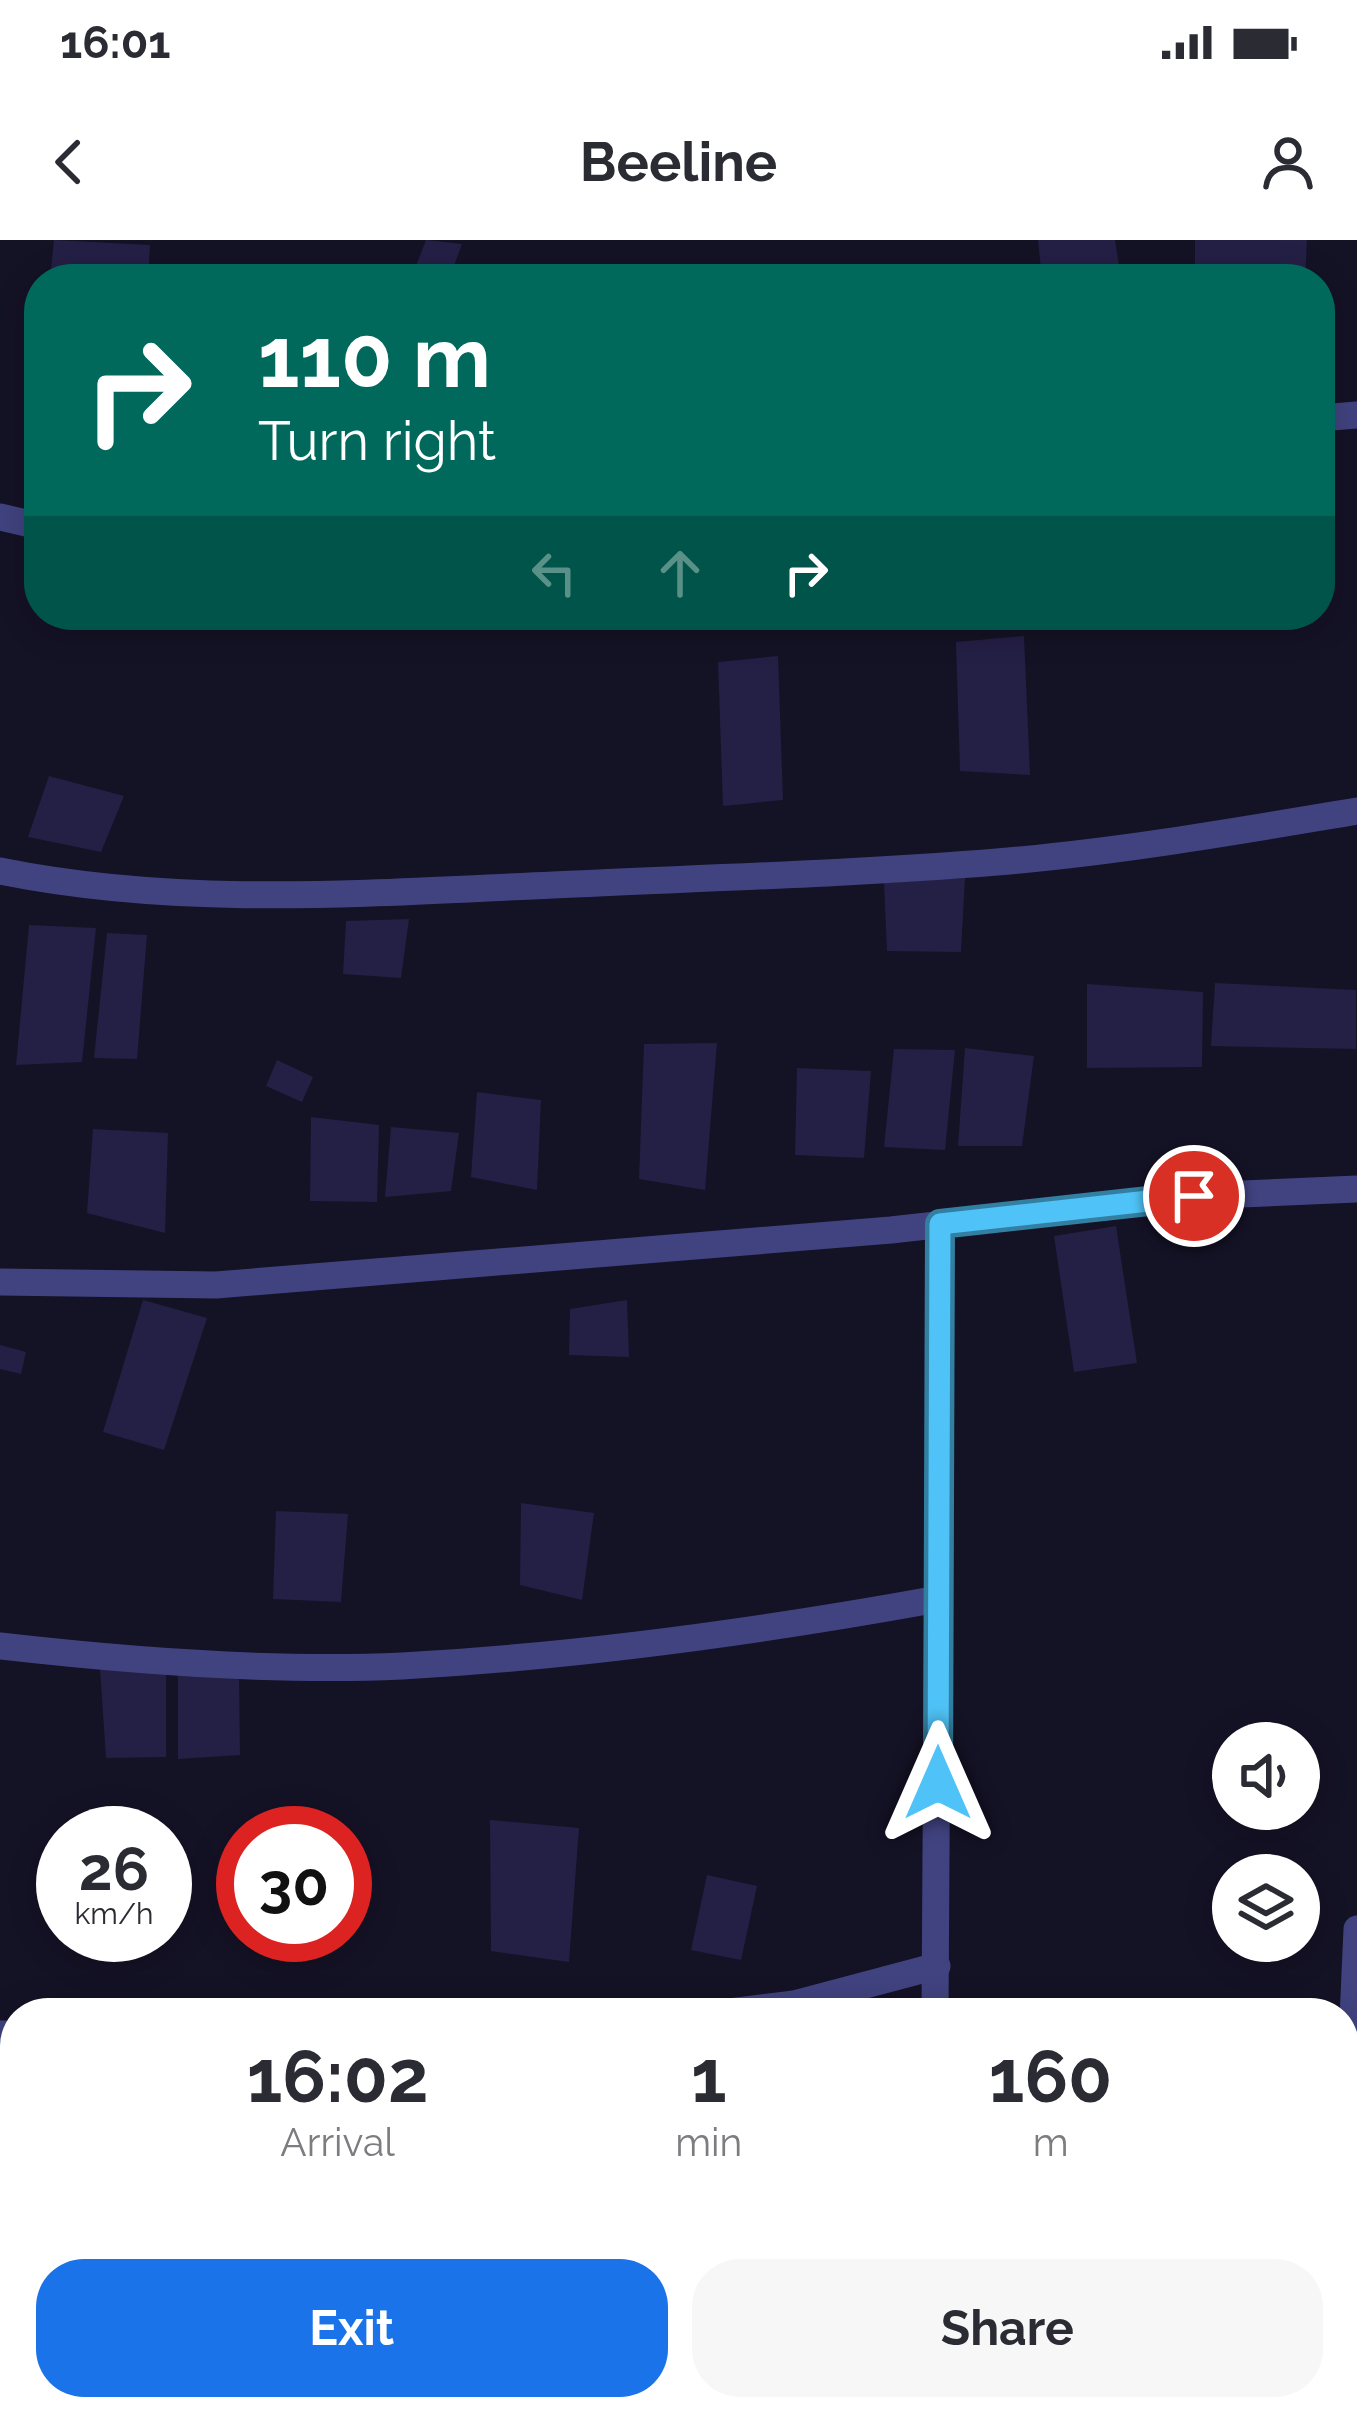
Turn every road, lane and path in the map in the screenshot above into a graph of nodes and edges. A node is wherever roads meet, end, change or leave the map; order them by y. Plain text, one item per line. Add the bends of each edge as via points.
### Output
1 (1357, 811) edge
2 (0, 871) edge
3 (1357, 1189) edge
4 (940, 1224) junction
5 (0, 1282) edge
6 (938, 1599) junction
7 (0, 1646) edge
8 (1357, 1929) edge
9 (937, 1966) junction
10 (817, 1998) edge
11 (936, 1998) edge
12 (1354, 1998) edge

1 - 2 street via 1000,862 764,875 233,895
3 - 4 street via 1194,1196
4 - 5 street via 216,1285
4 - 6 street
6 - 7 street via 797,1624 401,1666
6 - 9 street
8 - 12 street
9 - 10 street
9 - 11 street

